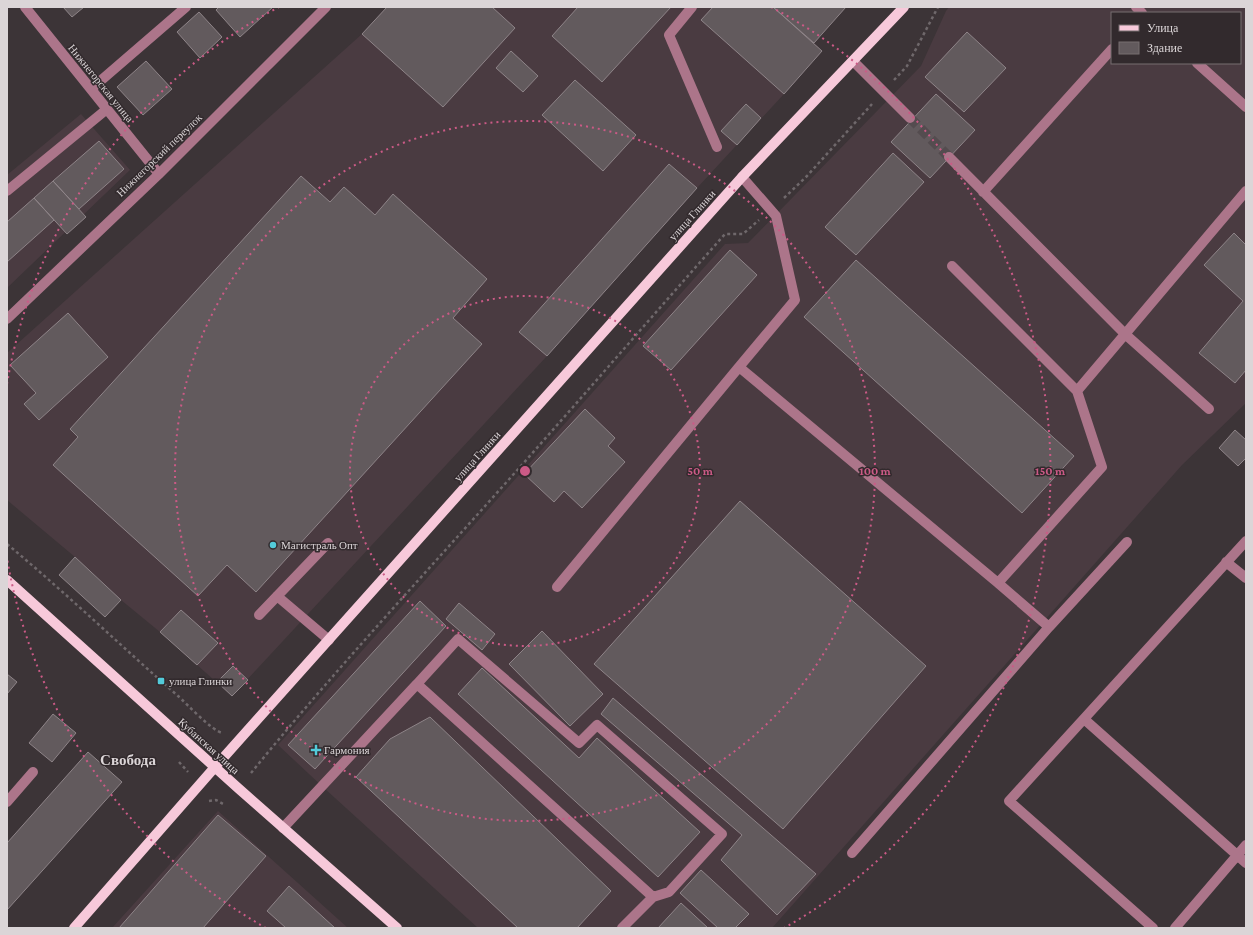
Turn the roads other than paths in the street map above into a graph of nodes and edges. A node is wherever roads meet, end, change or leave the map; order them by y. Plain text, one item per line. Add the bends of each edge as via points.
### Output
1 (25, 7) edge
2 (186, 7) edge
3 (326, 7) edge
4 (692, 7) edge
5 (904, 7) edge
6 (1111, 50) edge
7 (853, 61) junction
8 (1198, 64) edge
9 (91, 89) junction
10 (1246, 107) edge
11 (107, 109) junction
12 (910, 118) tunnel mouth
13 (717, 147) dead end
14 (949, 157) tunnel mouth
15 (159, 174) junction
16 (742, 177) junction
17 (1246, 190) edge
18 (7, 191) edge
19 (983, 192) junction
20 (952, 266) dead end
21 (7, 319) edge
22 (1125, 334) junction
23 (739, 367) junction
24 (1077, 391) junction
25 (1209, 409) dead end
26 (1246, 541) edge
27 (1127, 542) dead end
28 (328, 543) dead end
29 (1226, 562) junction
30 (1246, 578) edge
31 (7, 580) edge
32 (998, 583) junction
33 (557, 587) dead end
34 (277, 596) junction
35 (259, 615) dead end
36 (1050, 627) junction
37 (329, 640) junction
38 (417, 684) junction
39 (1084, 719) junction
40 (215, 768) junction
41 (33, 772) dead end
42 (7, 802) edge
43 (283, 828) junction
44 (1246, 845) edge
45 (852, 853) dead end
46 (1246, 863) edge
47 (653, 897) junction
48 (74, 928) edge
49 (397, 928) edge
50 (622, 928) edge
51 (1153, 928) edge
52 (1175, 928) edge

1 - 9 street, Нижнегорская улица
2 - 9 street
3 - 15 street, Нижнегорский переулок
4 - 13 street via 669,34
5 - 7 main road, улица Глинки
6 - 19 street
7 - 12 street
7 - 16 main road, улица Глинки
8 - 10 street
9 - 11 street, Нижнегорская улица
11 - 15 street, Нижнегорская улица
11 - 18 street
14 - 19 street
15 - 21 street, Нижнегорский переулок
16 - 23 street via 776,216 795,300
16 - 37 main road, улица Глинки
17 - 22 street
19 - 22 street
20 - 24 street
22 - 24 street
22 - 25 street
23 - 32 street
23 - 33 street
24 - 32 street via 1102,466
26 - 29 street
27 - 36 street
28 - 34 street
29 - 30 street
29 - 39 street
31 - 40 main road, Кубанская улица
32 - 36 street
34 - 35 street
34 - 37 street
36 - 45 street
37 - 40 main road, улица Глинки
38 - 43 street
38 - 47 street
38 - 47 street via 458,639 579,743 597,725 722,834 669,892
39 - 46 street
39 - 51 street via 1009,801
40 - 43 main road, Кубанская улица
40 - 48 main road, улица Глинки
41 - 42 street
43 - 49 main road, Кубанская улица
44 - 52 street
47 - 50 street

